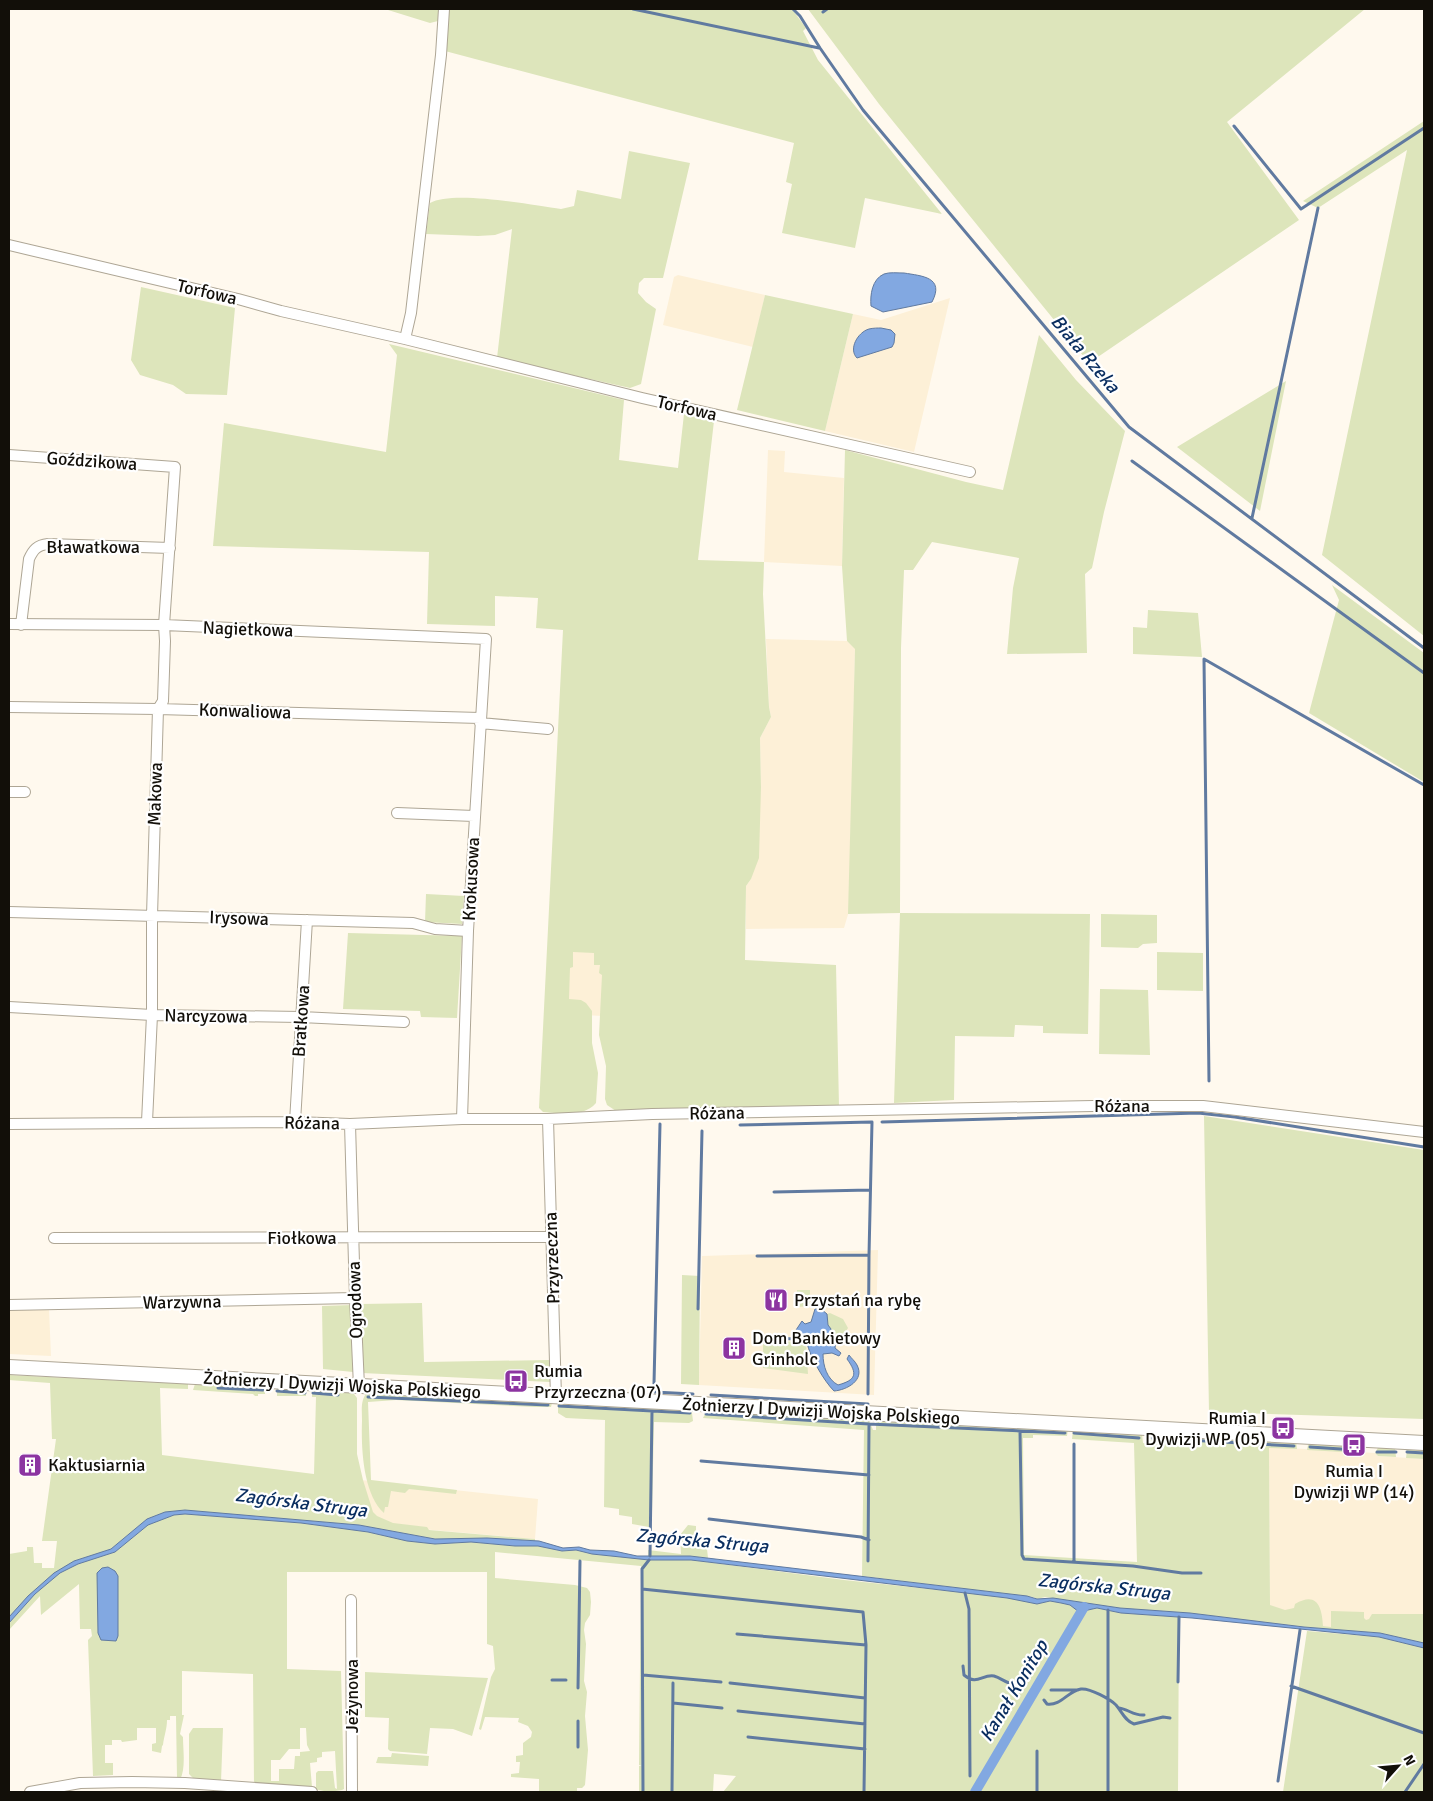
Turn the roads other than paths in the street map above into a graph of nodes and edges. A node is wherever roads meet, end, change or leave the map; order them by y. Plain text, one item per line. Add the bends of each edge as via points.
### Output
1 (444, 9) edge
2 (9, 245) edge
3 (405, 339) junction
4 (9, 455) edge
5 (175, 467) joint
6 (970, 472) dead end
7 (170, 548) junction
8 (9, 624) edge
9 (21, 625) junction
10 (164, 625) junction
11 (486, 639) joint
12 (9, 707) edge
13 (158, 708) junction
14 (480, 721) junction
15 (548, 729) dead end
16 (9, 792) edge
17 (25, 792) dead end
18 (397, 813) dead end
19 (474, 816) junction
20 (9, 912) edge
21 (152, 916) junction
22 (307, 920) junction
23 (468, 931) junction
24 (9, 1007) edge
25 (152, 1015) junction
26 (301, 1017) junction
27 (404, 1022) dead end
28 (462, 1119) junction
29 (548, 1119) junction
30 (147, 1122) junction
31 (295, 1122) junction
32 (9, 1124) edge
33 (350, 1124) junction
34 (1424, 1132) edge
35 (551, 1237) junction
36 (54, 1238) dead end
37 (353, 1238) junction
38 (354, 1298) junction
39 (9, 1305) edge
40 (9, 1367) edge
41 (359, 1386) junction
42 (556, 1397) junction
43 (1424, 1443) edge
44 (351, 1600) dead end
45 (133, 1787) edge
46 (30, 1792) edge
47 (312, 1792) edge
48 (352, 1792) edge

1 - 3 street via 412,313
2 - 3 street, Torfowa
3 - 6 street, Torfowa via 633,396
4 - 5 street, Goździkowa
5 - 7 street, Makowa
7 - 9 street, Bławatkowa via 38,546 29,559
7 - 10 street, Makowa
8 - 9 street, Nagietkowa
9 - 10 street, Nagietkowa
10 - 11 street, Nagietkowa
10 - 13 street, Makowa via 163,701
11 - 14 street, Krokusowa
12 - 13 street, Konwaliowa
13 - 14 street, Konwaliowa
13 - 21 street, Makowa
14 - 15 street, Konwaliowa
14 - 19 street, Krokusowa
16 - 17 street
18 - 19 street
19 - 23 street, Krokusowa
20 - 21 street, Irysowa
21 - 22 street, Irysowa
21 - 25 street, Makowa
22 - 23 street, Irysowa via 413,923 435,929
22 - 26 street, Bratkowa
23 - 28 street, Krokusowa
24 - 25 street, Narcyzowa
25 - 26 street, Narcyzowa
25 - 30 street, Makowa
26 - 27 street, Narcyzowa
26 - 31 street, Bratkowa
28 - 29 street, Różana
28 - 33 street, Różana
29 - 34 street, Różana via 652,1114 1203,1106
29 - 35 street, Przyrzeczna
30 - 31 street, Różana
30 - 32 street, Różana
31 - 33 street, Różana
33 - 37 street, Ogrodowa
35 - 37 street, Fiołkowa
35 - 42 street, Przyrzeczna
36 - 37 street, Fiołkowa
37 - 38 street, Ogrodowa
38 - 39 street, Warzywna
38 - 41 street, Ogrodowa
40 - 41 street, Żołnierzy I Dywizji Wojska Polskiego
41 - 42 street, Żołnierzy I Dywizji Wojska Polskiego
42 - 43 street, Żołnierzy I Dywizji Wojska Polskiego
44 - 48 street, Jeżynowa
45 - 46 street via 80,1783
45 - 47 street via 185,1783

